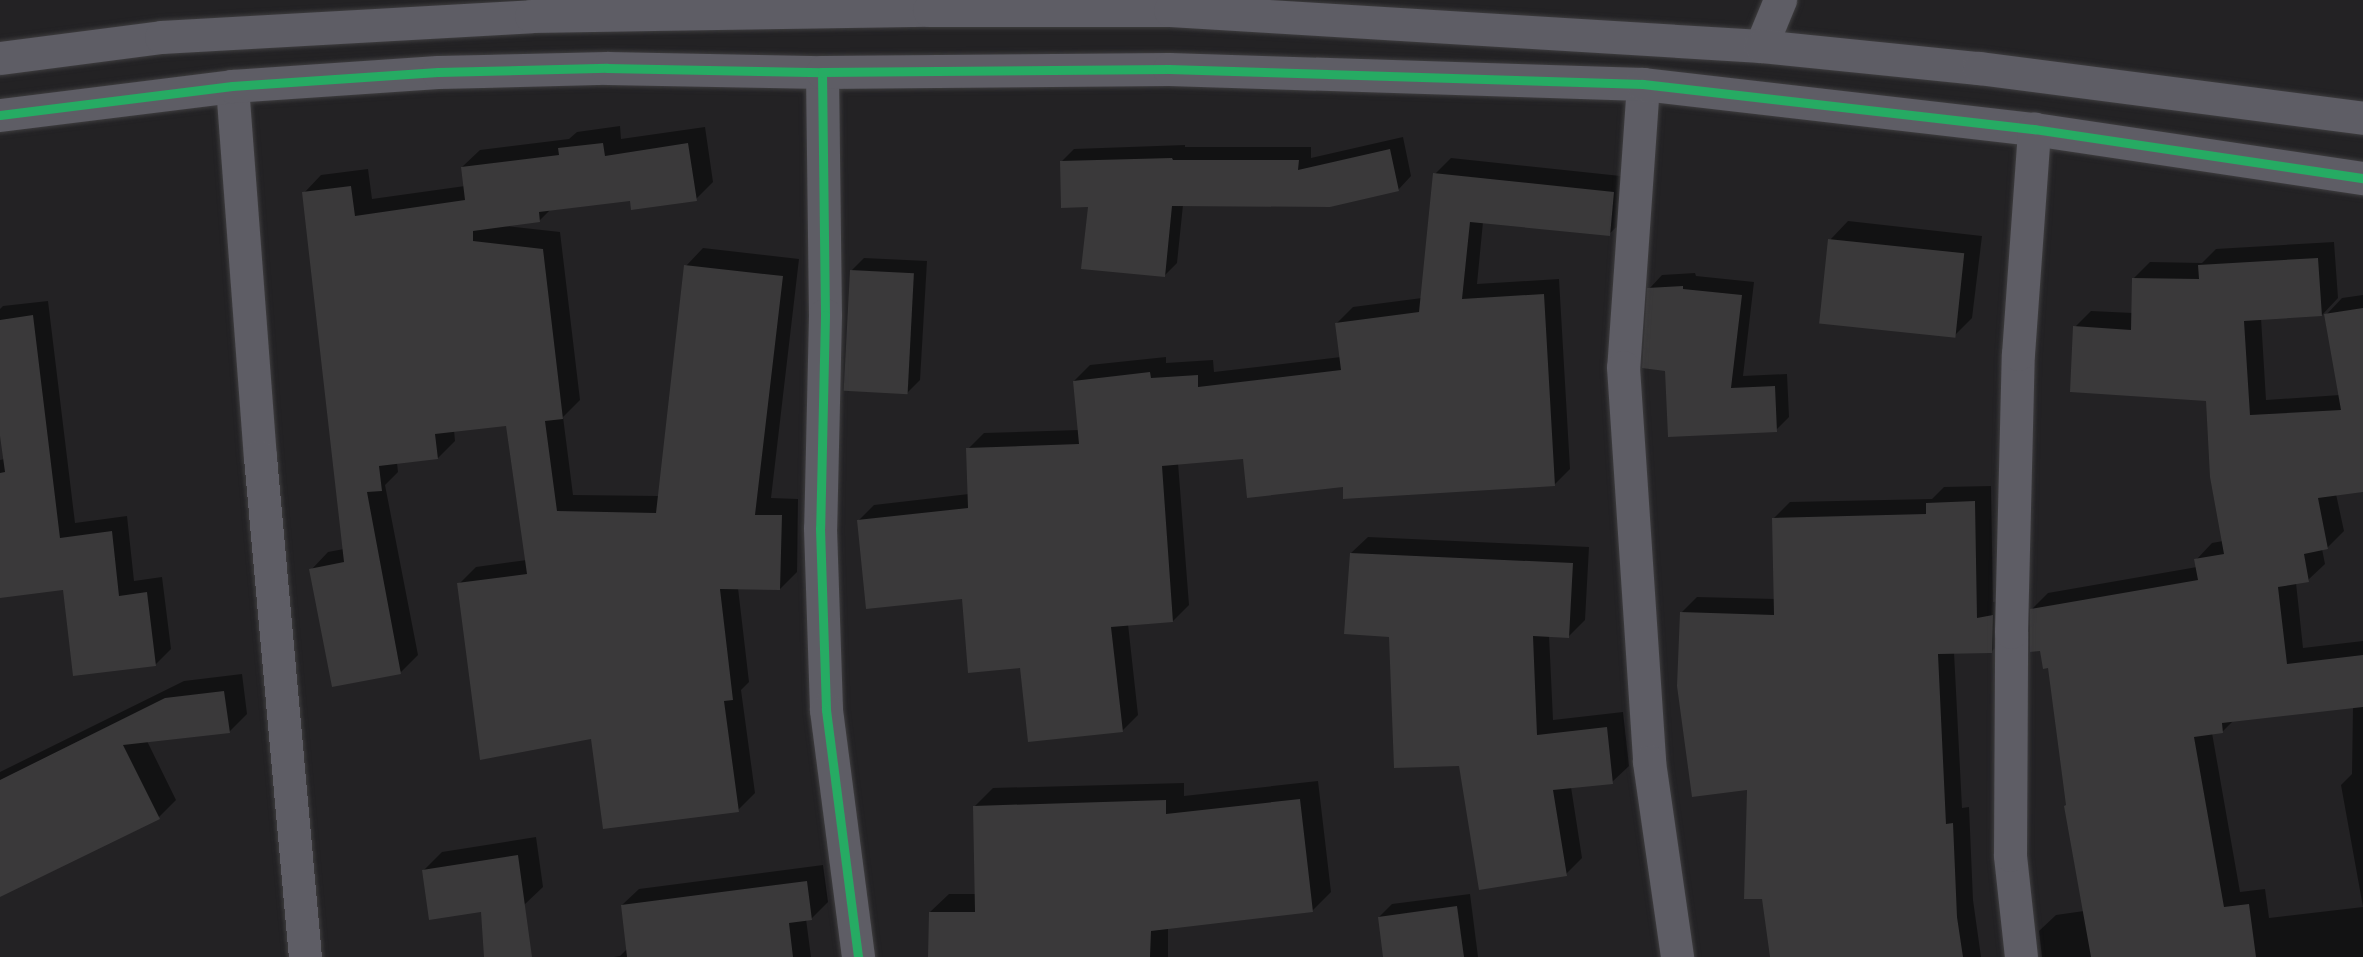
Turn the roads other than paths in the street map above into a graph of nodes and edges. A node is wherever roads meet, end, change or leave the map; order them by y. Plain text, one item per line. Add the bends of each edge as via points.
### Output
1 (1780, 0) edge
2 (929, 5) edge
3 (532, 8) edge
4 (1761, 46) junction
5 (0, 58) edge
6 (822, 72) junction
7 (1643, 84) junction
8 (232, 86) junction
9 (0, 115) edge
10 (2363, 118) edge
11 (2034, 129) junction
12 (2363, 178) edge
13 (305, 957) edge
14 (858, 957) edge
15 (1677, 957) edge
16 (2021, 957) edge

1 - 4 street
2 - 3 street
2 - 4 street via 1170,10
3 - 5 street via 161,37
4 - 10 street via 1979,68
6 - 7 street via 1168,69
6 - 8 street via 607,68 438,72
6 - 14 street via 825,315 820,528 826,710
7 - 11 street
7 - 15 street via 1623,367 1649,762
8 - 9 street
8 - 13 street via 260,457
11 - 12 street
11 - 16 street via 2018,354 2011,632 2010,855

